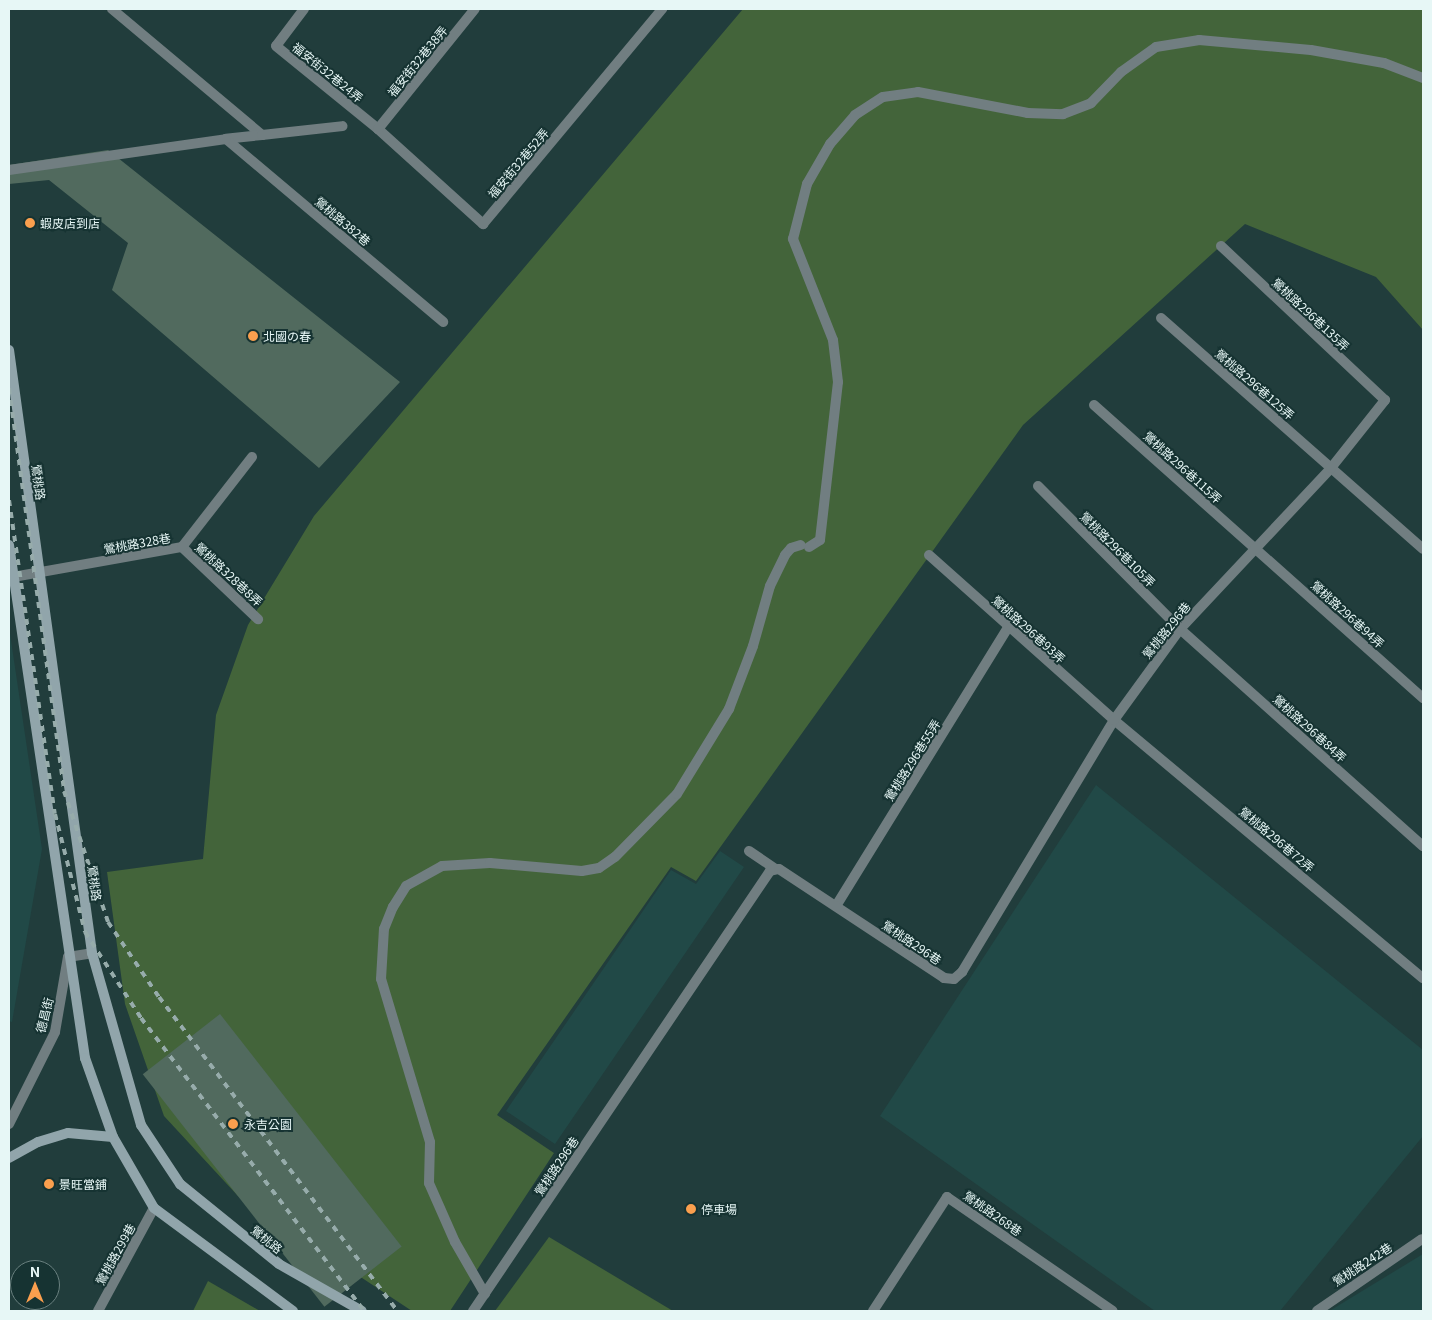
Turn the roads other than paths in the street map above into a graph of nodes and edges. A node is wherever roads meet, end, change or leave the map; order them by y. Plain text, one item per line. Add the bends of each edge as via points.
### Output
1 (112, 9) edge
2 (304, 9) edge
3 (475, 9) edge
4 (662, 9) edge
5 (1423, 78) edge
6 (343, 126) dead end
7 (378, 129) junction
8 (262, 135) junction
9 (226, 139) junction
10 (9, 170) edge
11 (1221, 246) dead end
12 (1161, 318) dead end
13 (443, 322) dead end
14 (9, 350) edge
15 (1385, 400) joint
16 (1094, 405) dead end
17 (252, 457) dead end
18 (1331, 468) junction
19 (1038, 486) dead end
20 (9, 546) edge
21 (182, 548) junction
22 (1255, 548) junction
23 (1423, 549) edge
24 (929, 555) dead end
25 (39, 573) junction
26 (13, 578) junction
27 (258, 619) dead end
28 (1008, 628) junction
29 (1180, 629) junction
30 (1423, 698) edge
31 (1114, 720) junction
32 (1423, 846) edge
33 (749, 851) dead end
34 (774, 868) junction
35 (836, 906) junction
36 (92, 952) junction
37 (68, 957) junction
38 (1423, 978) edge
39 (9, 1124) edge
40 (113, 1137) junction
41 (9, 1158) edge
42 (154, 1208) junction
43 (1422, 1239) dead end
44 (485, 1294) junction
45 (98, 1311) edge
46 (293, 1311) edge
47 (362, 1311) edge
48 (473, 1311) edge
49 (875, 1311) edge
50 (1113, 1311) edge
51 (1317, 1311) edge

1 - 8 street
2 - 7 street, 福安街32巷24弄 via 276,46
3 - 7 street, 福安街32巷38弄
4 - 7 street, 福安街32巷52弄 via 483,224
5 - 44 street via 1384,63 1310,50 1200,40 1156,47 1121,72 1091,103 1063,114 1028,113 918,92 883,97 856,115 830,144 807,184 793,239 833,340 838,382 820,540 791,548 785,555 770,586 753,646 729,709 677,794 615,857 599,868 582,871 490,863 442,866 406,886 384,929 381,979 430,1142 429,1183 455,1242
6 - 8 street
8 - 9 street
9 - 10 street
9 - 13 street, 鶯桃路382巷
11 - 15 street, 鶯桃路296巷135弄
12 - 18 street, 鶯桃路296巷125弄
14 - 25 main road, 鶯桃路
15 - 18 street, 鶯桃路296巷
16 - 22 street, 鶯桃路296巷115弄
17 - 21 street, 鶯桃路328巷
18 - 22 street, 鶯桃路296巷
18 - 23 street, 鶯桃路296巷125弄
19 - 29 street, 鶯桃路296巷105弄
20 - 26 main road
21 - 25 street, 鶯桃路328巷
21 - 27 street, 鶯桃路328巷8弄
22 - 29 street, 鶯桃路296巷
22 - 30 street, 鶯桃路296巷94弄
24 - 28 street, 鶯桃路296巷93弄
25 - 26 street, 鶯桃路328巷
25 - 36 main road, 鶯桃路
26 - 37 main road
28 - 31 street, 鶯桃路296巷93弄
28 - 35 street, 鶯桃路296巷55弄
29 - 31 street, 鶯桃路296巷
29 - 32 street, 鶯桃路296巷84弄
31 - 35 street, 鶯桃路296巷 via 962,972 954,979 944,978
31 - 38 street, 鶯桃路296巷72弄
33 - 34 street
34 - 35 street, 鶯桃路296巷
34 - 44 street, 鶯桃路296巷
36 - 37 street
36 - 47 main road, 鶯桃路 via 141,1125 180,1184 279,1264
37 - 39 street, 德昌街 via 55,1032
37 - 40 main road via 85,1058
40 - 41 main road via 68,1133 38,1142
40 - 42 main road
42 - 45 street, 鶯桃路299巷
42 - 46 main road
43 - 51 street, 鶯桃路242巷
44 - 48 street, 鶯桃路296巷
49 - 50 street, 鶯桃路268巷 via 947,1197

